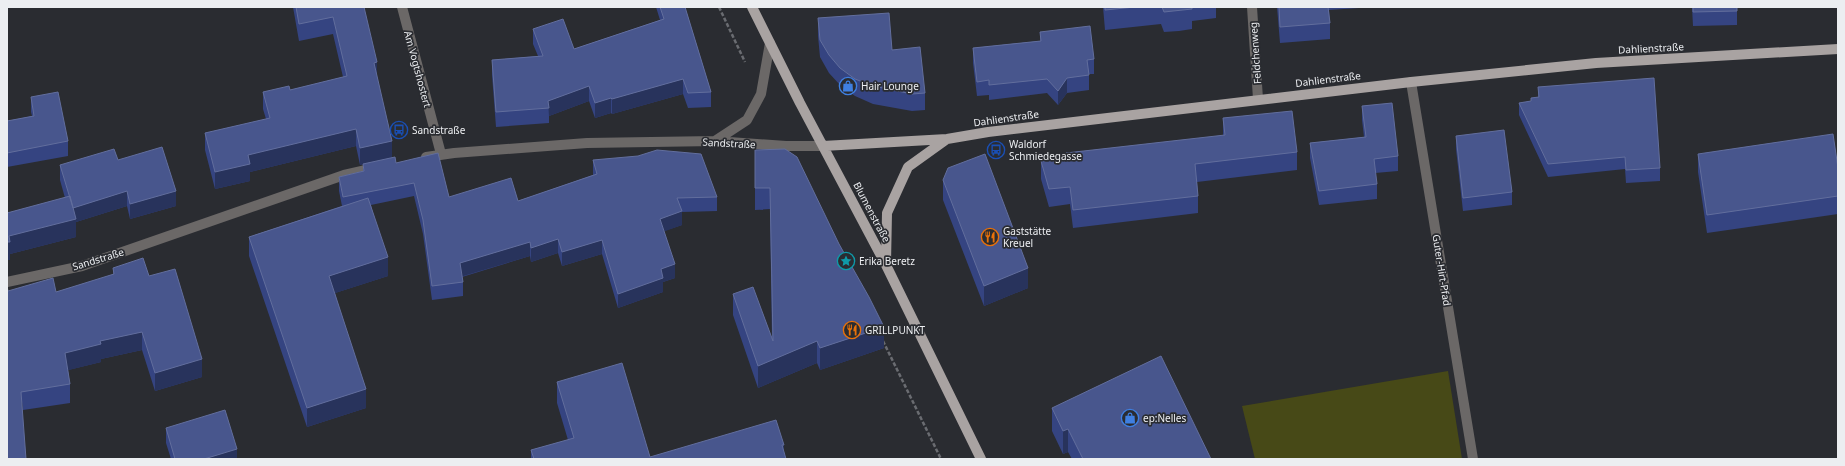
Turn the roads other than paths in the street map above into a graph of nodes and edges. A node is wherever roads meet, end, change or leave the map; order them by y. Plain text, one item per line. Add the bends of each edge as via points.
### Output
1 (402, 7) edge
2 (752, 7) edge
3 (1252, 7) edge
4 (770, 43) junction
5 (1838, 49) edge
6 (1411, 82) junction
7 (1258, 100) junction
8 (947, 139) junction
9 (715, 141) junction
10 (823, 146) junction
11 (440, 154) junction
12 (418, 159) edge
13 (389, 165) edge
14 (886, 265) junction
15 (7, 282) edge
16 (981, 459) edge
17 (1473, 459) edge

1 - 11 street, Am Vogtshostert
2 - 4 main road, Blumenstraße
3 - 7 street, Feldchenweg
4 - 9 street via 761,94 747,120
4 - 10 main road, Blumenstraße
5 - 6 main road, Dahlienstraße via 1596,63
6 - 7 main road, Dahlienstraße
6 - 17 street, Guter-Hirt-Pfad
7 - 8 main road, Dahlienstraße
8 - 10 main road, Dahlienstraße
8 - 14 main road via 908,167 887,213
9 - 10 street, Sandstraße
9 - 11 street, Sandstraße via 587,143
10 - 14 main road, Blumenstraße
11 - 12 street, Sandstraße
13 - 15 street, Sandstraße via 344,175 82,266
14 - 16 main road, Blumenstraße

